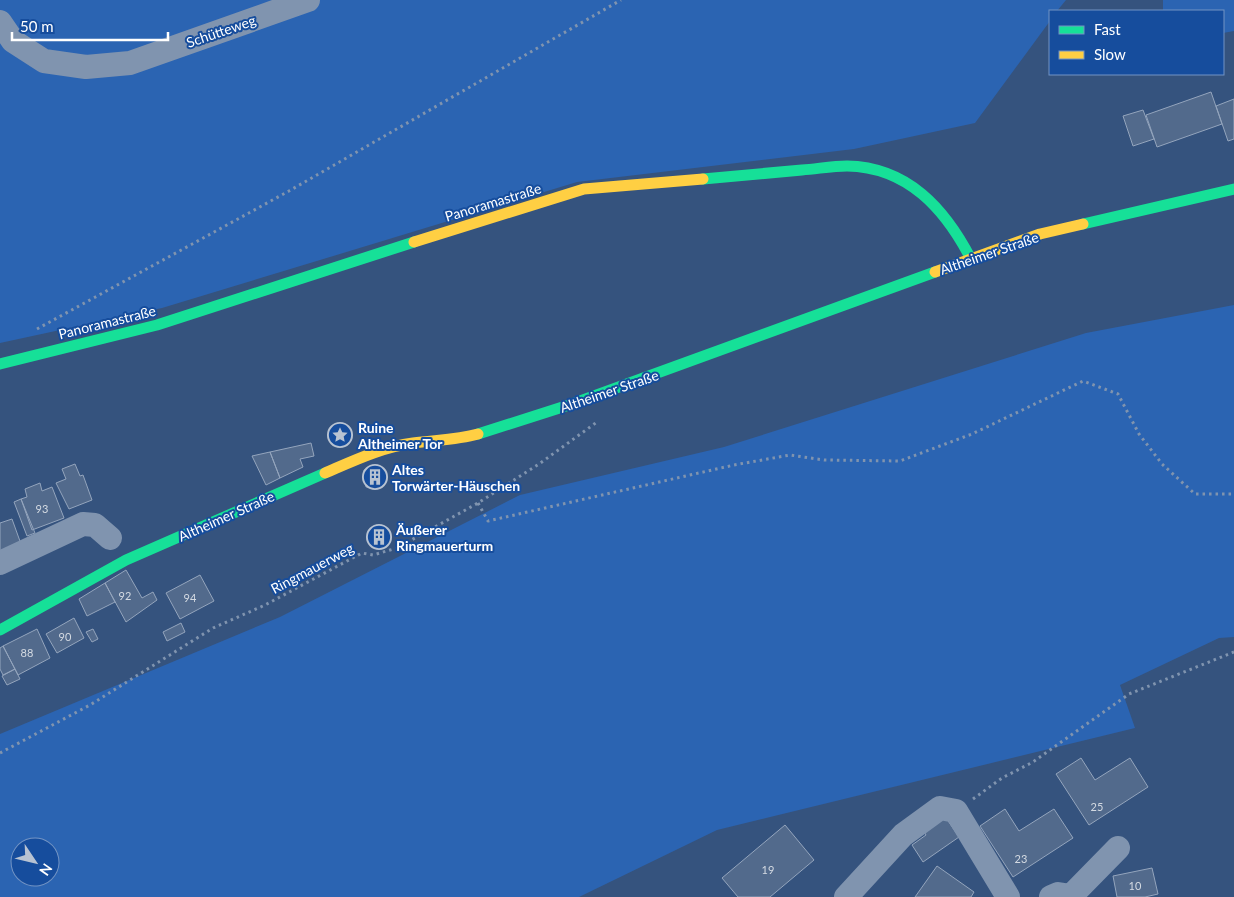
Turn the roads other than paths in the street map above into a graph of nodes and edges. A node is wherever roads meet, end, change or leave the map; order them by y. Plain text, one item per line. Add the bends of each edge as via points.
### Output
1 (308, 0) edge
2 (0, 22) edge
3 (1234, 189) edge
4 (971, 258) junction
5 (0, 364) edge
6 (110, 538) dead end
7 (0, 564) edge
8 (0, 630) edge
9 (1118, 848) dead end
10 (846, 897) edge
11 (1008, 897) edge
12 (1065, 897) edge

1 - 2 street, Schütteweg via 130,63 86,67 44,61 13,41
3 - 4 street, Altheimer Straße via 1040,234
4 - 5 street, Panoramastraße via 954,225 922,191 889,174 848,166 584,189 157,325
4 - 8 street, Altheimer Straße via 572,404 464,438 411,443 361,456 126,560
6 - 7 street via 95,525 83,524
9 - 12 street
10 - 11 street via 903,835 940,808 956,811

